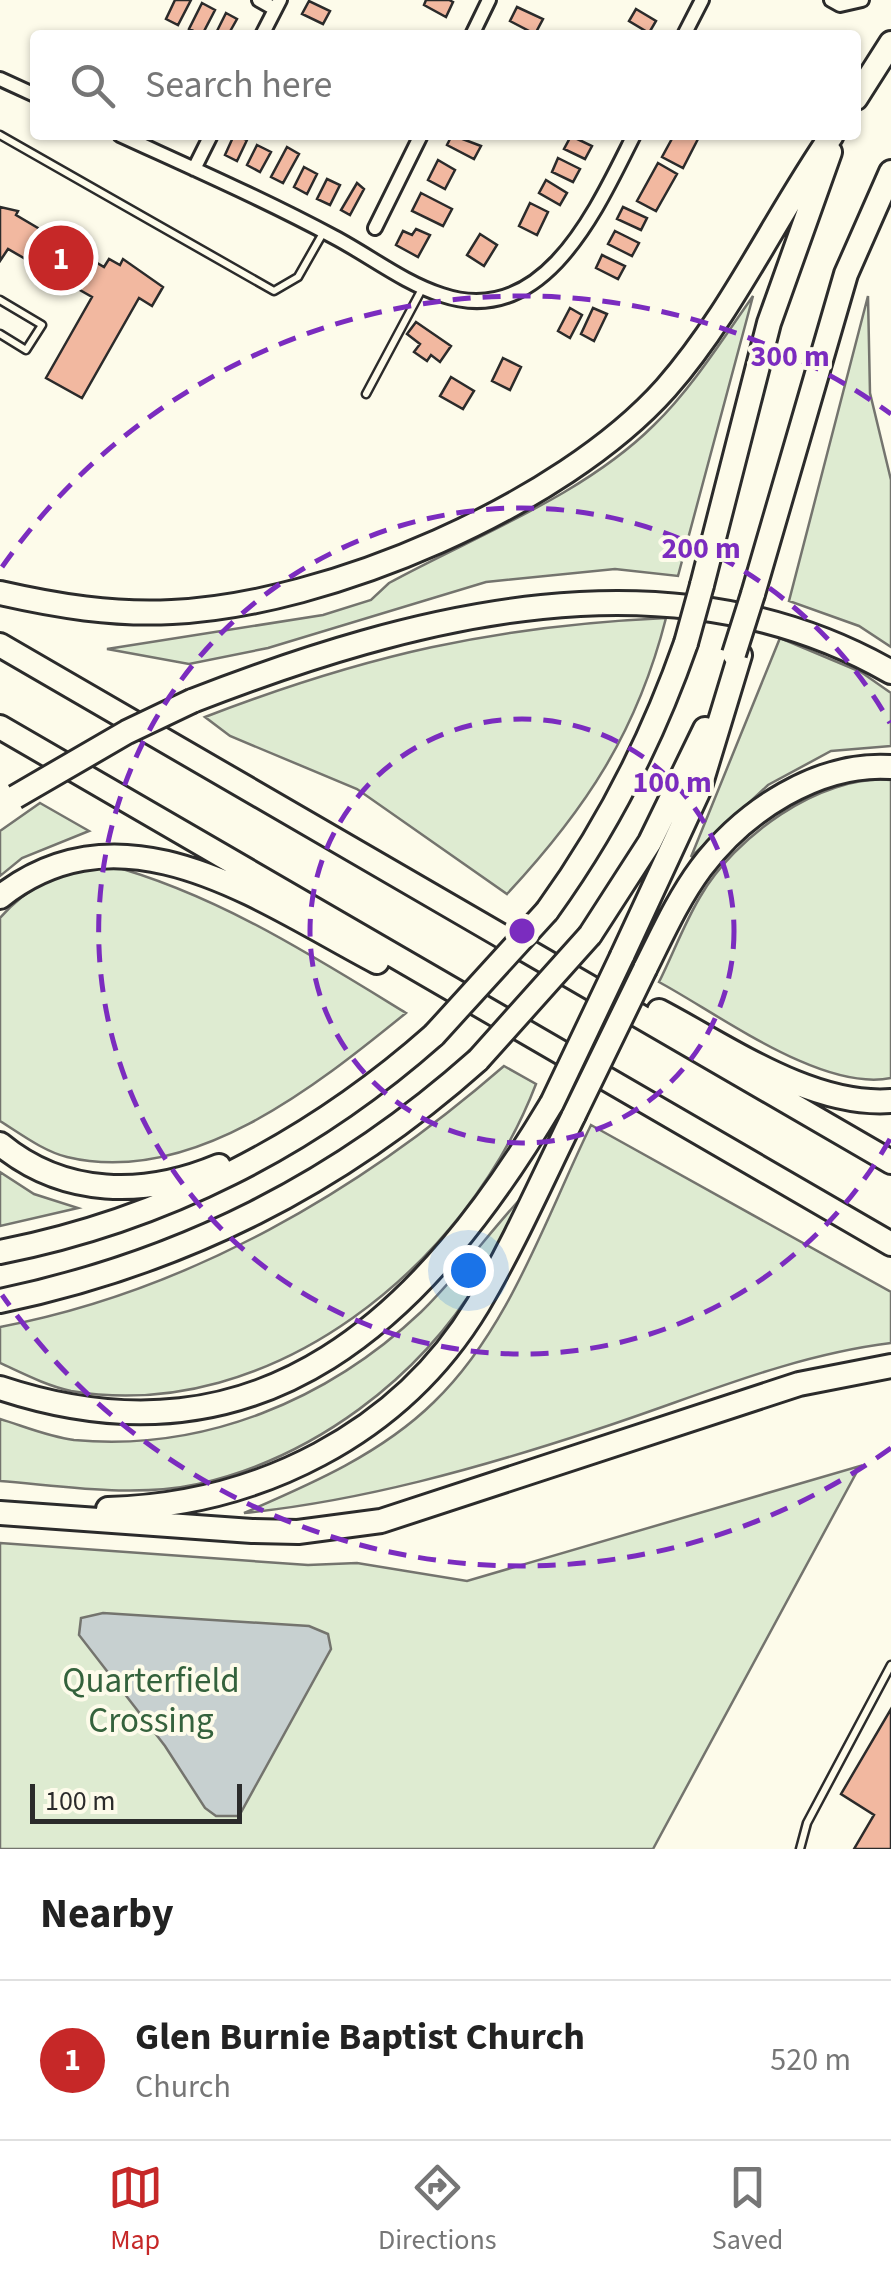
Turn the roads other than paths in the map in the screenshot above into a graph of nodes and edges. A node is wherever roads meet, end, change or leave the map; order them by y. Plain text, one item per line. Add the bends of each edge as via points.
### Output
1 (259, 0) edge
2 (489, 0) edge
3 (702, 0) edge
4 (831, 0) edge
5 (862, 0) edge
6 (278, 4) edge
7 (265, 30) edge
8 (474, 30) edge
9 (687, 30) edge
10 (891, 42) edge
11 (2, 83) edge
12 (861, 90) edge
13 (30, 93) edge
14 (0, 135) edge
15 (131, 140) edge
16 (208, 140) edge
17 (419, 140) edge
18 (631, 140) edge
19 (831, 140) edge
20 (832, 140) edge
21 (194, 169) junction
22 (891, 172) edge
23 (375, 228) dead end
24 (324, 232) junction
25 (423, 288) junction
26 (0, 300) edge
27 (0, 334) edge
28 (366, 394) dead end
29 (0, 593) edge
30 (0, 645) edge
31 (737, 655) junction
32 (891, 672) edge
33 (0, 727) edge
34 (891, 767) edge
35 (8, 802) edge
36 (397, 877) junction
37 (0, 897) edge
38 (360, 1096) junction
39 (891, 1101) edge
40 (711, 1138) junction
41 (0, 1144) edge
42 (891, 1162) edge
43 (891, 1244) edge
44 (0, 1252) edge
45 (0, 1301) edge
46 (891, 1366) edge
47 (0, 1388) edge
48 (0, 1510) edge
49 (891, 1665) edge
50 (800, 1849) edge

1 - 6 street
2 - 8 street
3 - 9 street
4 - 5 street
6 - 7 street
10 - 12 highway
11 - 13 street
14 - 24 lane via 274,292 298,277
15 - 21 street
16 - 21 street
17 - 23 street
18 - 25 street via 565,256 537,280 473,300
19 - 29 highway via 666,388 602,446 507,506 349,575 232,604 123,612
20 - 38 highway, bridge via 769,323 686,643 630,777 547,911 434,1035
21 - 24 street
22 - 31 highway, bridge via 841,290
24 - 25 street
25 - 28 lane
26 - 27 lane via 42,325 26,350
30 - 36 highway
31 - 45 highway, bridge via 675,796 590,936 478,1060 394,1130 279,1203 152,1260
31 - 47 highway, bridge via 699,790 552,1103 464,1237 372,1329 326,1361 237,1399 174,1411 56,1405
32 - 35 highway, bridge via 806,630 677,602 614,600 476,617 309,658 192,701
33 - 40 highway
34 - 48 highway, bridge via 816,778 754,816 702,866 501,1262 448,1346 380,1414 336,1446 256,1484 182,1503
36 - 39 highway via 776,1071 850,1099
36 - 42 highway
37 - 40 highway via 49,866 80,856 110,853 179,866 288,915
38 - 41 highway via 204,1172 132,1188 66,1182
38 - 44 highway via 300,1137 195,1192 76,1235
40 - 43 highway
46 - 48 highway via 799,1384 368,1523 252,1532
49 - 50 lane

